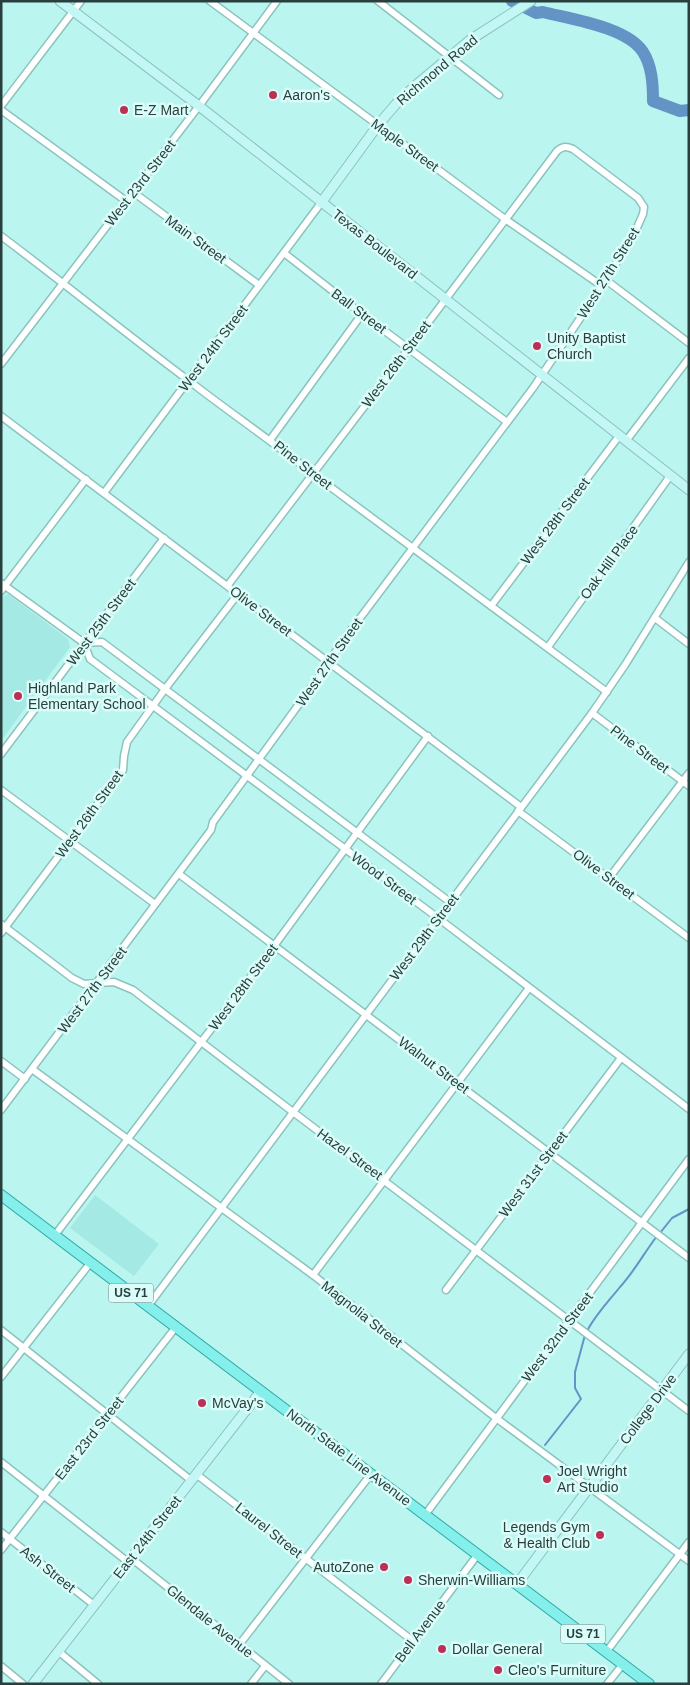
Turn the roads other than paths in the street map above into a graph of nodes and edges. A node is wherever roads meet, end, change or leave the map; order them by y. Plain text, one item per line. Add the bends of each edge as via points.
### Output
1 (60, 1) edge
2 (80, 1) edge
3 (210, 1) edge
4 (277, 1) edge
5 (378, 1) edge
6 (529, 2) edge
7 (73, 11) junction
8 (253, 34) junction
9 (449, 56) junction
10 (499, 95) dead end
11 (1, 106) edge
12 (199, 106) junction
13 (1, 110) edge
14 (378, 125) junction
15 (133, 192) junction
16 (126, 201) junction
17 (322, 203) junction
18 (644, 208) joint
19 (505, 219) junction
20 (1, 236) edge
21 (284, 253) junction
22 (64, 282) junction
23 (604, 283) junction
24 (259, 285) junction
25 (446, 299) junction
26 (362, 314) junction
27 (689, 343) edge
28 (409, 348) junction
29 (689, 358) edge
30 (1, 364) edge
31 (542, 374) junction
32 (189, 381) junction
33 (1, 416) edge
34 (507, 422) junction
35 (623, 438) junction
36 (270, 440) junction
37 (313, 474) junction
38 (670, 476) junction
39 (86, 479) junction
40 (689, 490) edge
41 (104, 493) junction
42 (164, 538) junction
43 (413, 548) junction
44 (689, 562) edge
45 (228, 585) junction
46 (3, 587) edge
47 (238, 594) junction
48 (491, 606) junction
49 (654, 618) junction
50 (84, 643) junction
51 (689, 644) edge
52 (548, 648) junction
53 (329, 663) junction
54 (165, 689) junction
55 (607, 692) junction
56 (153, 705) junction
57 (592, 713) junction
58 (428, 736) junction
59 (1, 754) edge
60 (260, 759) junction
61 (689, 773) edge
62 (247, 776) junction
63 (682, 782) junction
64 (689, 786) edge
65 (1, 790) edge
66 (520, 809) junction
67 (356, 833) junction
68 (70, 841) junction
69 (344, 848) junction
70 (179, 874) junction
71 (609, 878) junction
72 (450, 902) junction
73 (155, 904) junction
74 (438, 918) junction
75 (3, 928) edge
76 (689, 938) edge
77 (274, 946) junction
78 (97, 982) junction
79 (529, 988) junction
80 (366, 1014) junction
81 (201, 1043) junction
82 (621, 1058) junction
83 (1, 1061) edge
84 (32, 1069) junction
85 (25, 1079) junction
86 (458, 1083) junction
87 (689, 1109) edge
88 (1, 1110) edge
89 (293, 1112) junction
90 (128, 1140) junction
91 (549, 1152) junction
92 (689, 1159) edge
93 (384, 1180) junction
94 (3, 1199) edge
95 (221, 1208) junction
96 (642, 1222) junction
97 (55, 1235) junction
98 (476, 1250) junction
99 (689, 1258) edge
100 (91, 1262) junction
101 (313, 1276) junction
102 (446, 1290) dead end
103 (148, 1306) junction
104 (569, 1320) junction
105 (176, 1327) junction
106 (1, 1330) edge
107 (24, 1348) junction
108 (689, 1354) edge
109 (1, 1377) edge
110 (262, 1391) junction
111 (661, 1391) junction
112 (689, 1411) edge
113 (108, 1414) junction
114 (496, 1418) junction
115 (1, 1462) edge
116 (371, 1474) junction
117 (194, 1478) junction
118 (589, 1487) junction
119 (44, 1496) junction
120 (425, 1514) junction
121 (1, 1532) edge
122 (10, 1539) junction
123 (689, 1542) edge
124 (1, 1550) edge
125 (478, 1554) junction
126 (680, 1554) junction
127 (306, 1559) junction
128 (129, 1560) junction
129 (689, 1561) edge
130 (517, 1584) junction
131 (94, 1605) junction
132 (413, 1641) junction
133 (239, 1644) junction
134 (58, 1651) junction
135 (606, 1651) junction
136 (623, 1664) junction
137 (1, 1666) edge
138 (266, 1666) junction
139 (23, 1684) edge
140 (33, 1684) edge
141 (98, 1684) edge
142 (251, 1684) edge
143 (289, 1684) edge
144 (381, 1684) edge
145 (608, 1684) edge
146 (649, 1684) edge

1 - 7 main road, Texas Boulevard
2 - 7 street
3 - 8 street, Maple Street
4 - 8 street, West 23rd Street
5 - 9 street
6 - 9 main road, Richmond Road
7 - 11 street
7 - 12 main road, Texas Boulevard
8 - 12 street, West 23rd Street
8 - 14 street, Maple Street
9 - 10 street
9 - 14 main road, Richmond Road
12 - 15 street, West 23rd Street
12 - 17 main road, Texas Boulevard
13 - 16 street
14 - 17 main road, Richmond Road
14 - 19 street, Maple Street
15 - 16 street, West 23rd Street
15 - 24 street, Main Street
16 - 22 street, West 23rd Street
17 - 21 street, West 24th Street
17 - 25 main road, Texas Boulevard
18 - 19 street, West 26th Street via 638,198 566,146 557,150
18 - 23 street, West 27th Street via 636,230
19 - 23 street, Maple Street
19 - 25 street, West 26th Street
20 - 22 street, Pine Street
21 - 24 street, West 24th Street
21 - 26 street, Ball Street
22 - 30 street, West 23rd Street
22 - 32 street, Pine Street
23 - 27 street, Maple Street
23 - 31 street, West 27th Street
24 - 32 street, West 24th Street
25 - 28 street, West 26th Street
25 - 31 main road, Texas Boulevard
26 - 28 street, Ball Street
26 - 36 street
28 - 34 street, Ball Street
28 - 37 street, West 26th Street
29 - 35 street, West 28th Street
31 - 34 street, West 27th Street
31 - 35 main road, Texas Boulevard
32 - 36 street, Pine Street
32 - 41 street, West 24th Street
33 - 39 street, Olive Street
34 - 43 street, West 27th Street
35 - 38 main road, Texas Boulevard
35 - 48 street, West 28th Street
36 - 37 street, Pine Street
37 - 43 street, Pine Street
37 - 45 street, West 26th Street
38 - 40 main road, Texas Boulevard
38 - 52 street, Oak Hill Place
39 - 41 street, Olive Street
39 - 46 street
41 - 42 street, Olive Street
42 - 45 street, Olive Street
42 - 50 street, West 25th Street
43 - 48 street, Pine Street
43 - 53 street, West 27th Street via 338,646
44 - 49 street, West 29th Street
45 - 47 street, Olive Street
46 - 50 street, Wood Street
47 - 53 street, Olive Street
47 - 54 street, West 26th Street
48 - 52 street, Pine Street
49 - 51 street
49 - 55 street, West 29th Street
50 - 54 street, Wood Street via 102,642
50 - 56 street, Wood Street via 90,659
50 - 59 street, West 25th Street
52 - 55 street, Pine Street
53 - 58 street, Olive Street
53 - 60 street, West 27th Street
54 - 56 street, West 26th Street
54 - 60 street, Wood Street
55 - 57 street, West 29th Street
56 - 62 street, Wood Street
56 - 68 street, West 26th Street via 127,742 123,770
57 - 63 street, Pine Street
57 - 66 street, West 29th Street
58 - 66 street, Olive Street
58 - 67 street, West 28th Street
60 - 62 street, West 27th Street
60 - 67 street, Wood Street
61 - 63 street
62 - 69 street, Wood Street
62 - 70 street, West 27th Street
63 - 64 street, Pine Street
63 - 71 street
65 - 68 street
66 - 71 street, Olive Street
66 - 72 street, West 29th Street
67 - 69 street, West 28th Street
67 - 72 street, Wood Street
68 - 73 street
68 - 75 street, West 26th Street
69 - 74 street, Wood Street
69 - 77 street, West 28th Street
70 - 73 street, West 27th Street
70 - 77 street, Walnut Street
71 - 76 street, Olive Street
72 - 74 street, West 29th Street
73 - 78 street, West 27th Street
74 - 79 street, Wood Street
74 - 80 street, West 29th Street
75 - 78 street, Hazel Street via 72,978 84,984
77 - 80 street, Walnut Street
77 - 81 street, West 28th Street
78 - 81 street, Hazel Street via 114,982 133,990
78 - 84 street, West 27th Street
79 - 82 street, Wood Street
79 - 86 street
80 - 86 street, Walnut Street
80 - 89 street, West 29th Street
81 - 89 street, Hazel Street
81 - 90 street, West 28th Street
82 - 87 street, Wood Street
82 - 91 street, West 31st Street
83 - 85 street
84 - 85 street, West 27th Street
84 - 90 street, Magnolia Street
85 - 88 street, West 27th Street
86 - 91 street, Walnut Street
86 - 93 street
89 - 93 street, Hazel Street
89 - 95 street, West 29th Street
90 - 95 street, Magnolia Street
90 - 97 street, West 28th Street
91 - 96 street, Walnut Street
91 - 98 street, West 31st Street
92 - 96 street, West 32nd Street
93 - 98 street, Hazel Street
93 - 101 street
94 - 97 main road, North State Line Avenue / US 71
95 - 101 street, Magnolia Street
95 - 103 street, West 29th Street
96 - 99 street, Walnut Street
96 - 104 street, West 32nd Street
97 - 100 main road, North State Line Avenue / US 71
98 - 102 street, West 31st Street
98 - 104 street, Hazel Street
100 - 103 main road, North State Line Avenue / US 71
100 - 107 street
101 - 114 street, Magnolia Street
103 - 105 main road, North State Line Avenue / US 71
104 - 111 street, Hazel Street
104 - 114 street, West 32nd Street
105 - 110 main road, North State Line Avenue / US 71
105 - 113 street, East 23rd Street
106 - 107 street, Laurel Street
107 - 109 street
107 - 113 street, Laurel Street
108 - 111 main road, College Drive
110 - 116 main road, North State Line Avenue / US 71
110 - 117 main road, East 24th Street
111 - 112 street, Hazel Street
111 - 118 main road, College Drive
113 - 117 street, Laurel Street
113 - 119 street, East 23rd Street
114 - 118 street, Magnolia Street
114 - 120 street, West 32nd Street
115 - 119 street, Glendale Avenue
116 - 120 main road, North State Line Avenue / US 71
116 - 127 street
117 - 127 street, Laurel Street
117 - 128 main road, East 24th Street
118 - 126 street, Magnolia Street
118 - 130 main road, College Drive
119 - 122 street, East 23rd Street
119 - 128 street, Glendale Avenue
120 - 125 main road, North State Line Avenue / US 71
121 - 122 street, Ash Street
122 - 124 street, East 23rd Street
122 - 131 street, Ash Street
123 - 126 street
125 - 130 main road, North State Line Avenue / US 71
125 - 132 street, Bell Avenue
126 - 129 street, Magnolia Street
126 - 135 street
127 - 132 street, Laurel Street
127 - 133 street
128 - 131 main road, East 24th Street
128 - 133 street, Glendale Avenue
130 - 135 main road, North State Line Avenue / US 71
131 - 134 main road, East 24th Street
132 - 144 street, Bell Avenue
133 - 138 street, Glendale Avenue
134 - 140 main road, East 24th Street
134 - 141 street
135 - 136 main road, North State Line Avenue / US 71
136 - 145 street
136 - 146 main road, North State Line Avenue / US 71
137 - 139 street
138 - 142 street
138 - 143 street, Glendale Avenue

